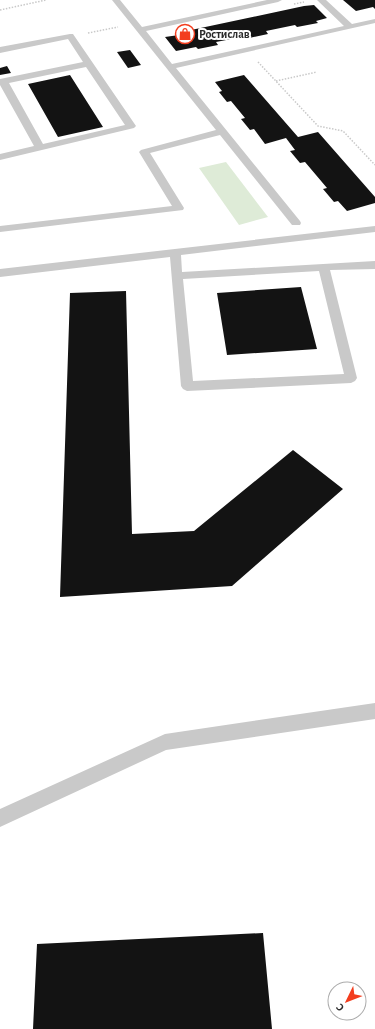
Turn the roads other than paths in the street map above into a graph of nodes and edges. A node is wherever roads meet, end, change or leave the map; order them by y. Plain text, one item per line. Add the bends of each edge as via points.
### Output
1 (116, 0) edge
2 (278, 0) edge
3 (321, 0) edge
4 (375, 22) edge
5 (350, 27) junction
6 (140, 30) junction
7 (0, 50) edge
8 (88, 64) junction
9 (170, 67) junction
10 (2, 82) edge
11 (222, 131) junction
12 (40, 148) junction
13 (0, 157) edge
14 (296, 223) dead end
15 (0, 229) edge
16 (375, 230) edge
17 (175, 252) junction
18 (375, 265) edge
19 (324, 267) junction
20 (0, 273) edge
21 (177, 276) junction
22 (375, 711) edge
23 (0, 818) edge

1 - 6 lane
2 - 6 lane
3 - 5 lane
4 - 5 lane
5 - 9 lane
6 - 9 lane
7 - 8 lane via 70,36
8 - 10 lane
8 - 12 lane via 131,126
9 - 11 lane
10 - 12 lane
11 - 14 lane
11 - 15 lane via 144,152 179,208
12 - 13 lane
16 - 17 lane
17 - 20 lane
17 - 21 lane
18 - 19 lane
19 - 21 lane
19 - 21 lane via 351,378 187,386
22 - 23 lane via 165,742

